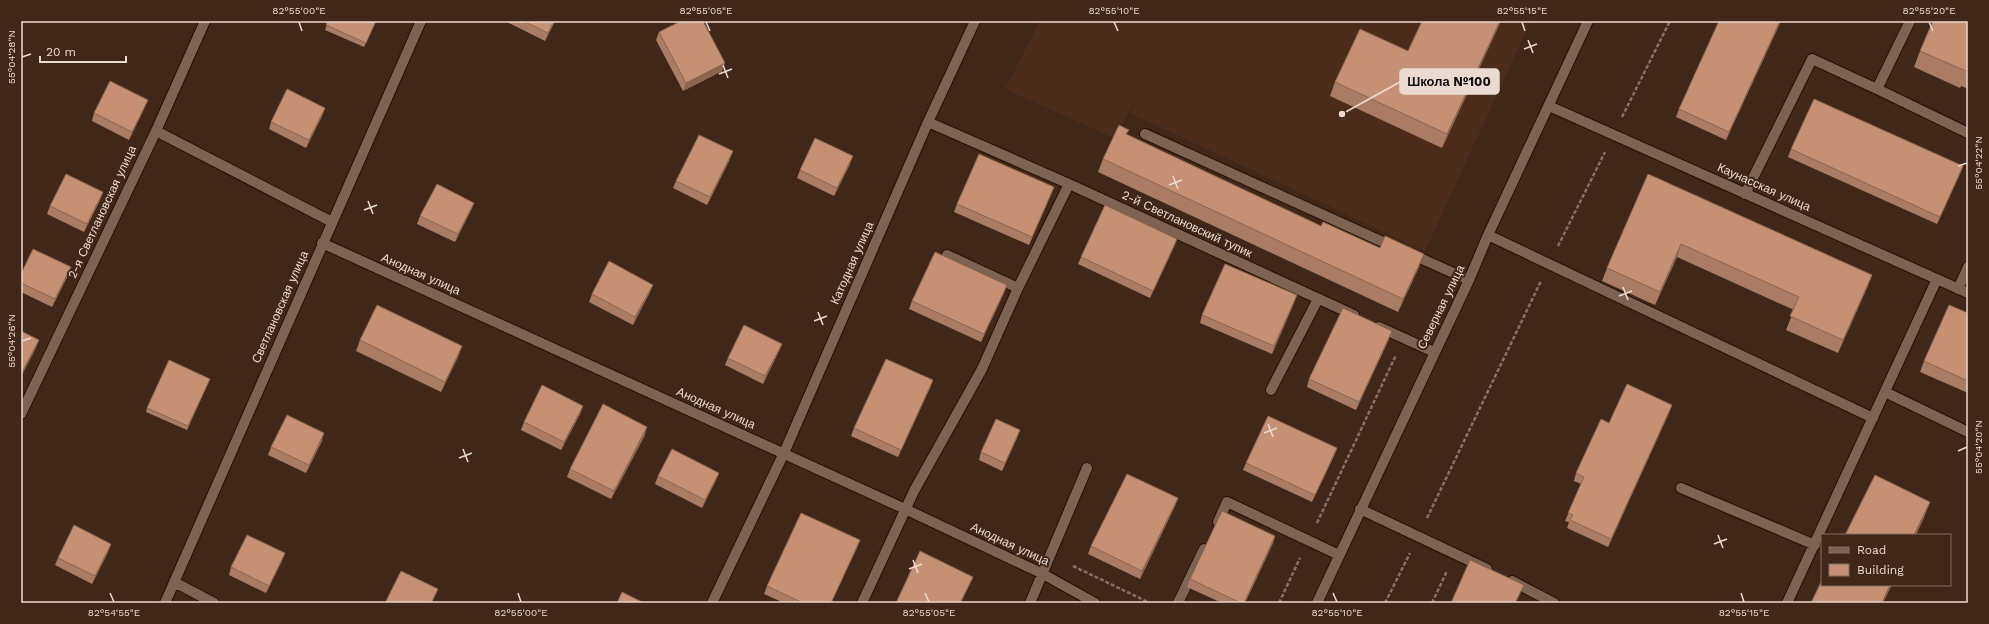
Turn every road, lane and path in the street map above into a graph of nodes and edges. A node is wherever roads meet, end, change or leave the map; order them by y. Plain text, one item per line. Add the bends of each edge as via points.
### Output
1 (205, 21) edge
2 (421, 21) edge
3 (975, 21) edge
4 (1588, 21) edge
5 (1670, 21) edge
6 (1910, 21) edge
7 (1877, 89) junction
8 (1548, 106) junction
9 (928, 122) junction
10 (156, 131) junction
11 (1968, 133) edge
12 (1145, 134) dead end
13 (1613, 134) junction
14 (1069, 184) junction
15 (1746, 194) junction
16 (332, 222) junction
17 (1488, 235) junction
18 (322, 243) junction
19 (947, 255) dead end
20 (1550, 264) junction
21 (1968, 267) edge
22 (1937, 279) junction
23 (1469, 280) junction
24 (1018, 288) junction
25 (1958, 288) junction
26 (1968, 293) edge
27 (1318, 299) junction
28 (1404, 338) junction
29 (1434, 352) junction
30 (1272, 390) dead end
31 (1885, 392) junction
32 (21, 414) edge
33 (1873, 418) junction
34 (1968, 432) edge
35 (784, 453) junction
36 (1087, 468) dead end
37 (1681, 488) dead end
38 (905, 509) junction
39 (1360, 509) junction
40 (1214, 529) edge
41 (1419, 536) junction
42 (1308, 540) junction
43 (1208, 542) edge
44 (1815, 545) junction
45 (1456, 553) junction
46 (1339, 555) junction
47 (1043, 574) junction
48 (174, 582) junction
49 (165, 603) edge
50 (214, 603) edge
51 (712, 603) edge
52 (862, 603) edge
53 (1030, 603) edge
54 (1095, 603) edge
55 (1178, 603) edge
56 (1279, 603) edge
57 (1317, 603) edge
58 (1385, 603) edge
59 (1432, 603) edge
60 (1554, 603) edge
61 (1788, 603) edge

1 - 10 street, 2-я Светлановская улица
2 - 16 street, Светлановская улица
3 - 9 street, Катодная улица
4 - 8 street, Северная улица
5 - 13 path
6 - 7 street
7 - 11 street
7 - 15 street via 1812,58
8 - 13 street, Каунасская улица
8 - 17 street, Северная улица
9 - 14 street, 2-й Светлановский тупик
9 - 35 street, Катодная улица
10 - 16 street
10 - 32 street, 2-я Светлановская улица
12 - 23 street
13 - 15 street, Каунасская улица
13 - 20 path
14 - 24 street
14 - 27 street, 2-й Светлановский тупик
15 - 22 street, Каунасская улица
16 - 18 street, Светлановская улица
17 - 20 street
17 - 23 street, Северная улица
18 - 35 street, Анодная улица
18 - 48 street, Светлановская улица
19 - 24 street
20 - 33 street
20 - 41 path
21 - 25 street
22 - 25 street, Каунасская улица
22 - 31 street
23 - 29 street, Северная улица
24 - 38 street via 982,369
25 - 26 street, Каунасская улица
27 - 28 street, 2-й Светлановский тупик
27 - 30 street
28 - 29 street, 2-й Светлановский тупик
28 - 42 path
29 - 39 street, Северная улица
31 - 33 street
31 - 34 street
33 - 44 street
35 - 38 street, Анодная улица
35 - 51 street, Катодная улица
36 - 47 street
37 - 44 street
38 - 47 street, Анодная улица
38 - 52 street
39 - 41 street
39 - 46 street, Северная улица
40 - 42 street via 1227,502
41 - 45 street
41 - 58 path
42 - 46 street
42 - 56 path
43 - 55 street
44 - 61 street
45 - 59 path
45 - 60 street
46 - 57 street, Северная улица
47 - 53 street
47 - 54 street, Анодная улица
48 - 49 street, Светлановская улица
48 - 50 street

